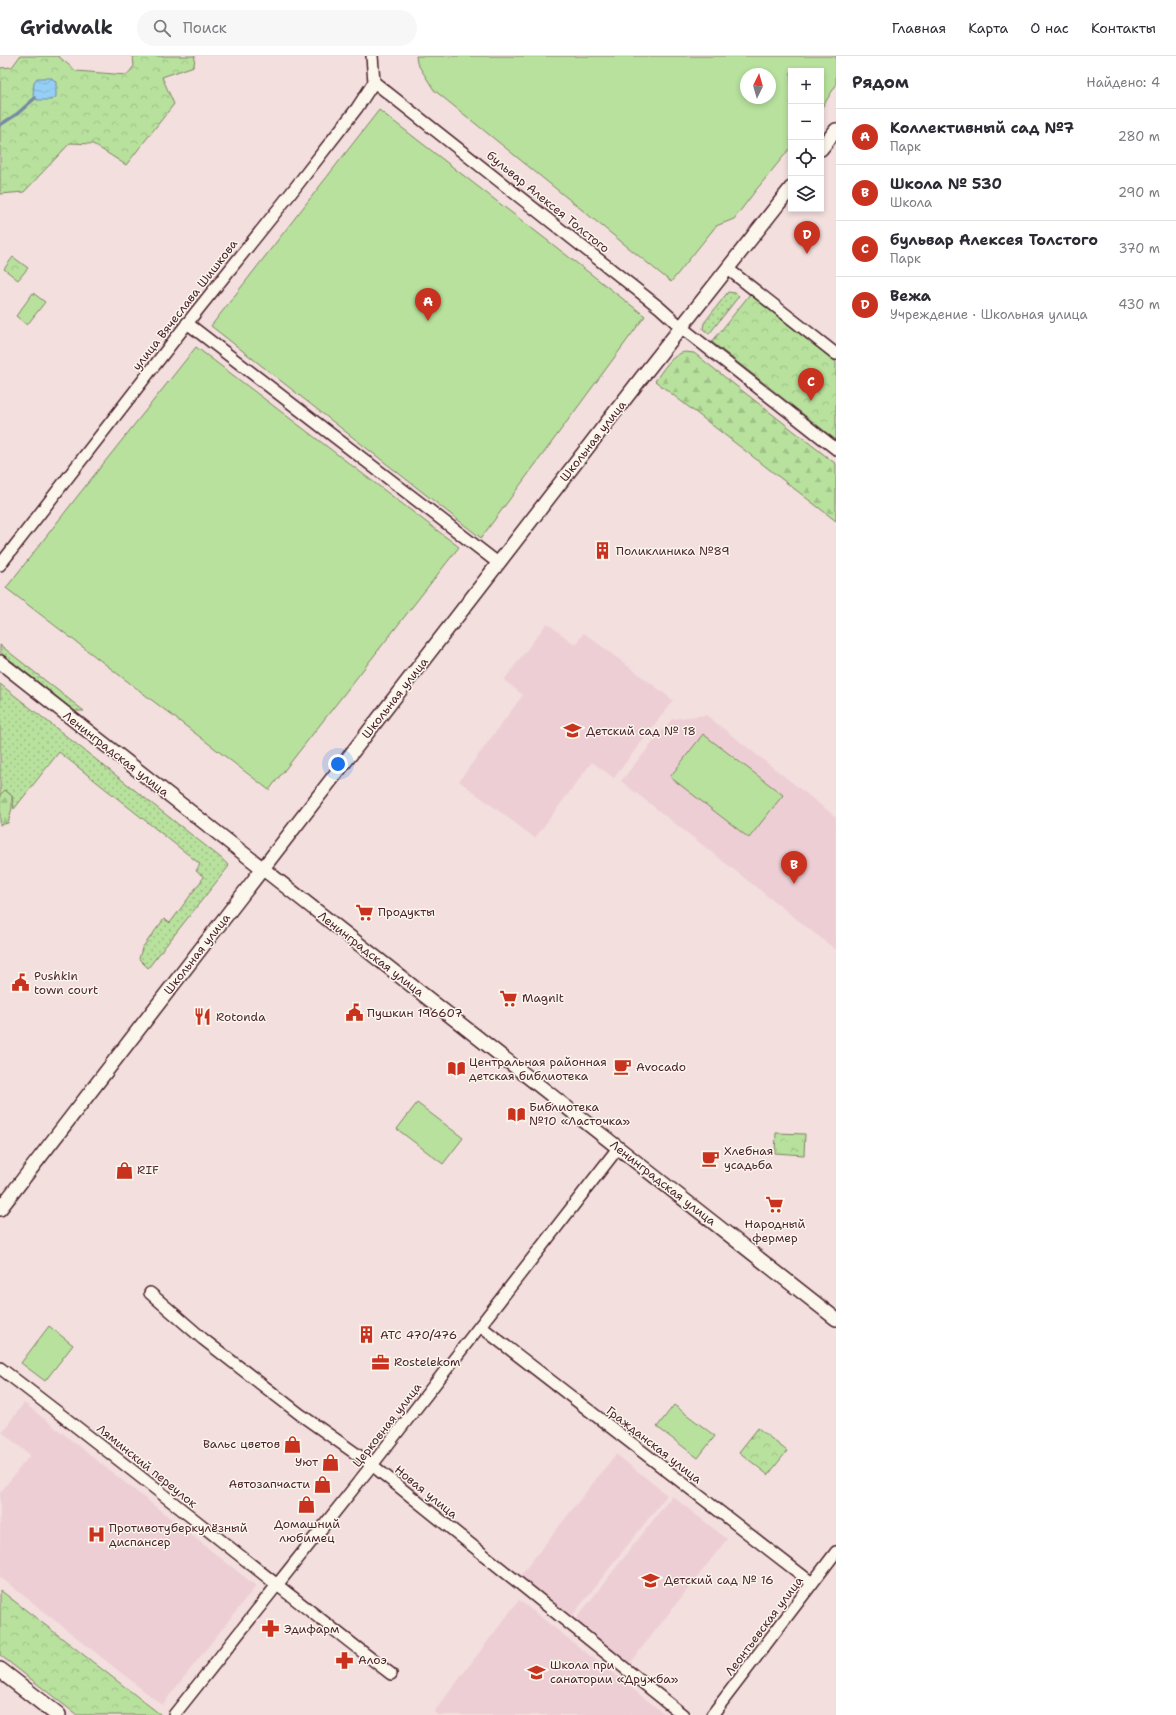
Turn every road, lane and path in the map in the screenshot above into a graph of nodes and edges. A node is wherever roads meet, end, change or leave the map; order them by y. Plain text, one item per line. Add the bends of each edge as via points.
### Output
1 (372, 56) edge
2 (374, 82) junction
3 (836, 130) edge
4 (824, 145) edge
5 (788, 192) edge
6 (728, 269) junction
7 (187, 323) junction
8 (681, 328) junction
9 (836, 354) edge
10 (836, 449) edge
11 (498, 563) junction
12 (0, 565) edge
13 (0, 662) edge
14 (263, 869) junction
15 (618, 1148) junction
16 (0, 1209) edge
17 (150, 1293) dead end
18 (836, 1319) edge
19 (480, 1326) junction
20 (0, 1368) edge
21 (372, 1465) junction
22 (836, 1552) edge
23 (812, 1584) junction
24 (275, 1585) junction
25 (0, 1670) edge
26 (391, 1674) dead end
27 (58, 1715) edge
28 (174, 1715) edge
29 (683, 1715) edge
30 (712, 1715) edge

1 - 2 street
2 - 7 street, улица Вячеслава Шишкова via 296,187
2 - 8 street, бульвар Алексея Толстого via 660,308
3 - 4 street
5 - 6 street, Школьная улица
6 - 8 street, Школьная улица
6 - 9 street
7 - 11 street
7 - 12 street, улица Вячеслава Шишкова
8 - 10 street, бульвар Алексея Толстого
8 - 11 street, Школьная улица
11 - 14 street, Школьная улица
13 - 14 street, Ленинградская улица
14 - 15 street, Ленинградская улица
14 - 16 street, Школьная улица
15 - 18 street, Ленинградская улица
15 - 19 street, Церковная улица
17 - 21 street, Новая улица via 203,1339 301,1415
19 - 21 street, Церковная улица
19 - 23 street, Гражданская улица
20 - 24 street, Ляминский переулок
21 - 24 street, Церковная улица
21 - 29 street, Новая улица
22 - 23 street, Леонтьевская улица
23 - 30 street, Леонтьевская улица
24 - 26 street, Ляминский переулок
24 - 28 street, Церковная улица
25 - 27 main road

